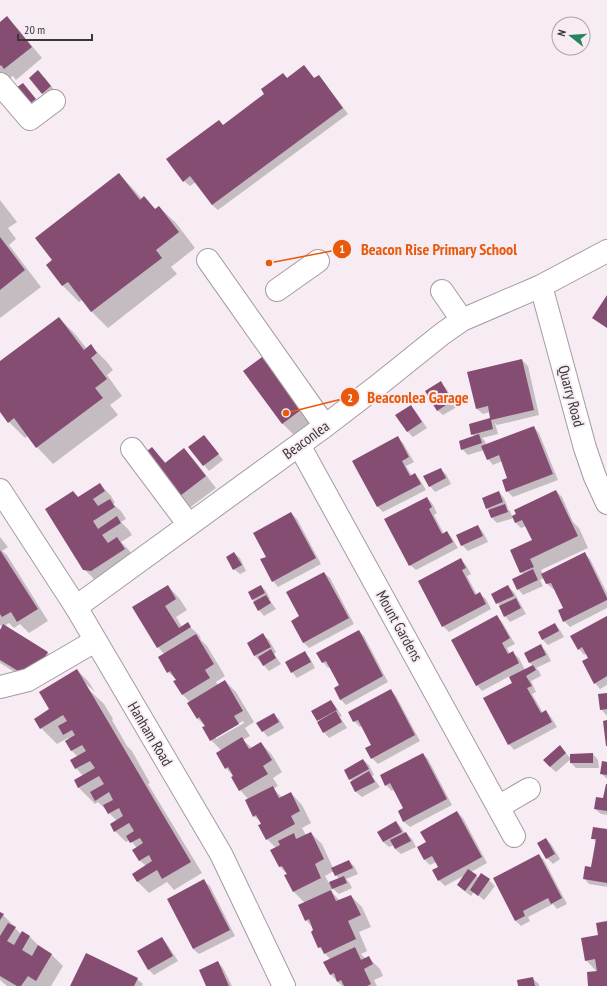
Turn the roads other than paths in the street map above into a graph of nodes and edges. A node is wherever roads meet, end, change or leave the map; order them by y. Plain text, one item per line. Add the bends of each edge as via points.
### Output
1 (0, 84) edge
2 (54, 101) dead end
3 (607, 251) edge
4 (208, 260) dead end
5 (318, 261) dead end
6 (542, 286) junction
7 (277, 290) dead end
8 (442, 291) dead end
9 (462, 320) junction
10 (325, 426) junction
11 (299, 445) junction
12 (132, 449) dead end
13 (0, 490) edge
14 (607, 503) edge
15 (189, 525) junction
16 (76, 607) junction
17 (95, 641) junction
18 (0, 687) edge
19 (529, 789) dead end
20 (498, 807) junction
21 (514, 836) dead end
22 (284, 986) edge

1 - 2 street via 30,119
3 - 6 street, Beaconlea
4 - 10 street
5 - 7 street
6 - 9 street, Beaconlea
6 - 14 street, Quarry Road via 585,448
8 - 9 street
9 - 10 street, Beaconlea
10 - 11 street, Beaconlea
11 - 15 street, Beaconlea
11 - 20 street, Mount Gardens
12 - 15 street
13 - 16 street, Hanham Road
15 - 16 street, Beaconlea
16 - 17 street, Hanham Road
17 - 18 street via 28,680
17 - 22 street, Hanham Road via 221,854
19 - 20 street
20 - 21 street, Mount Gardens

